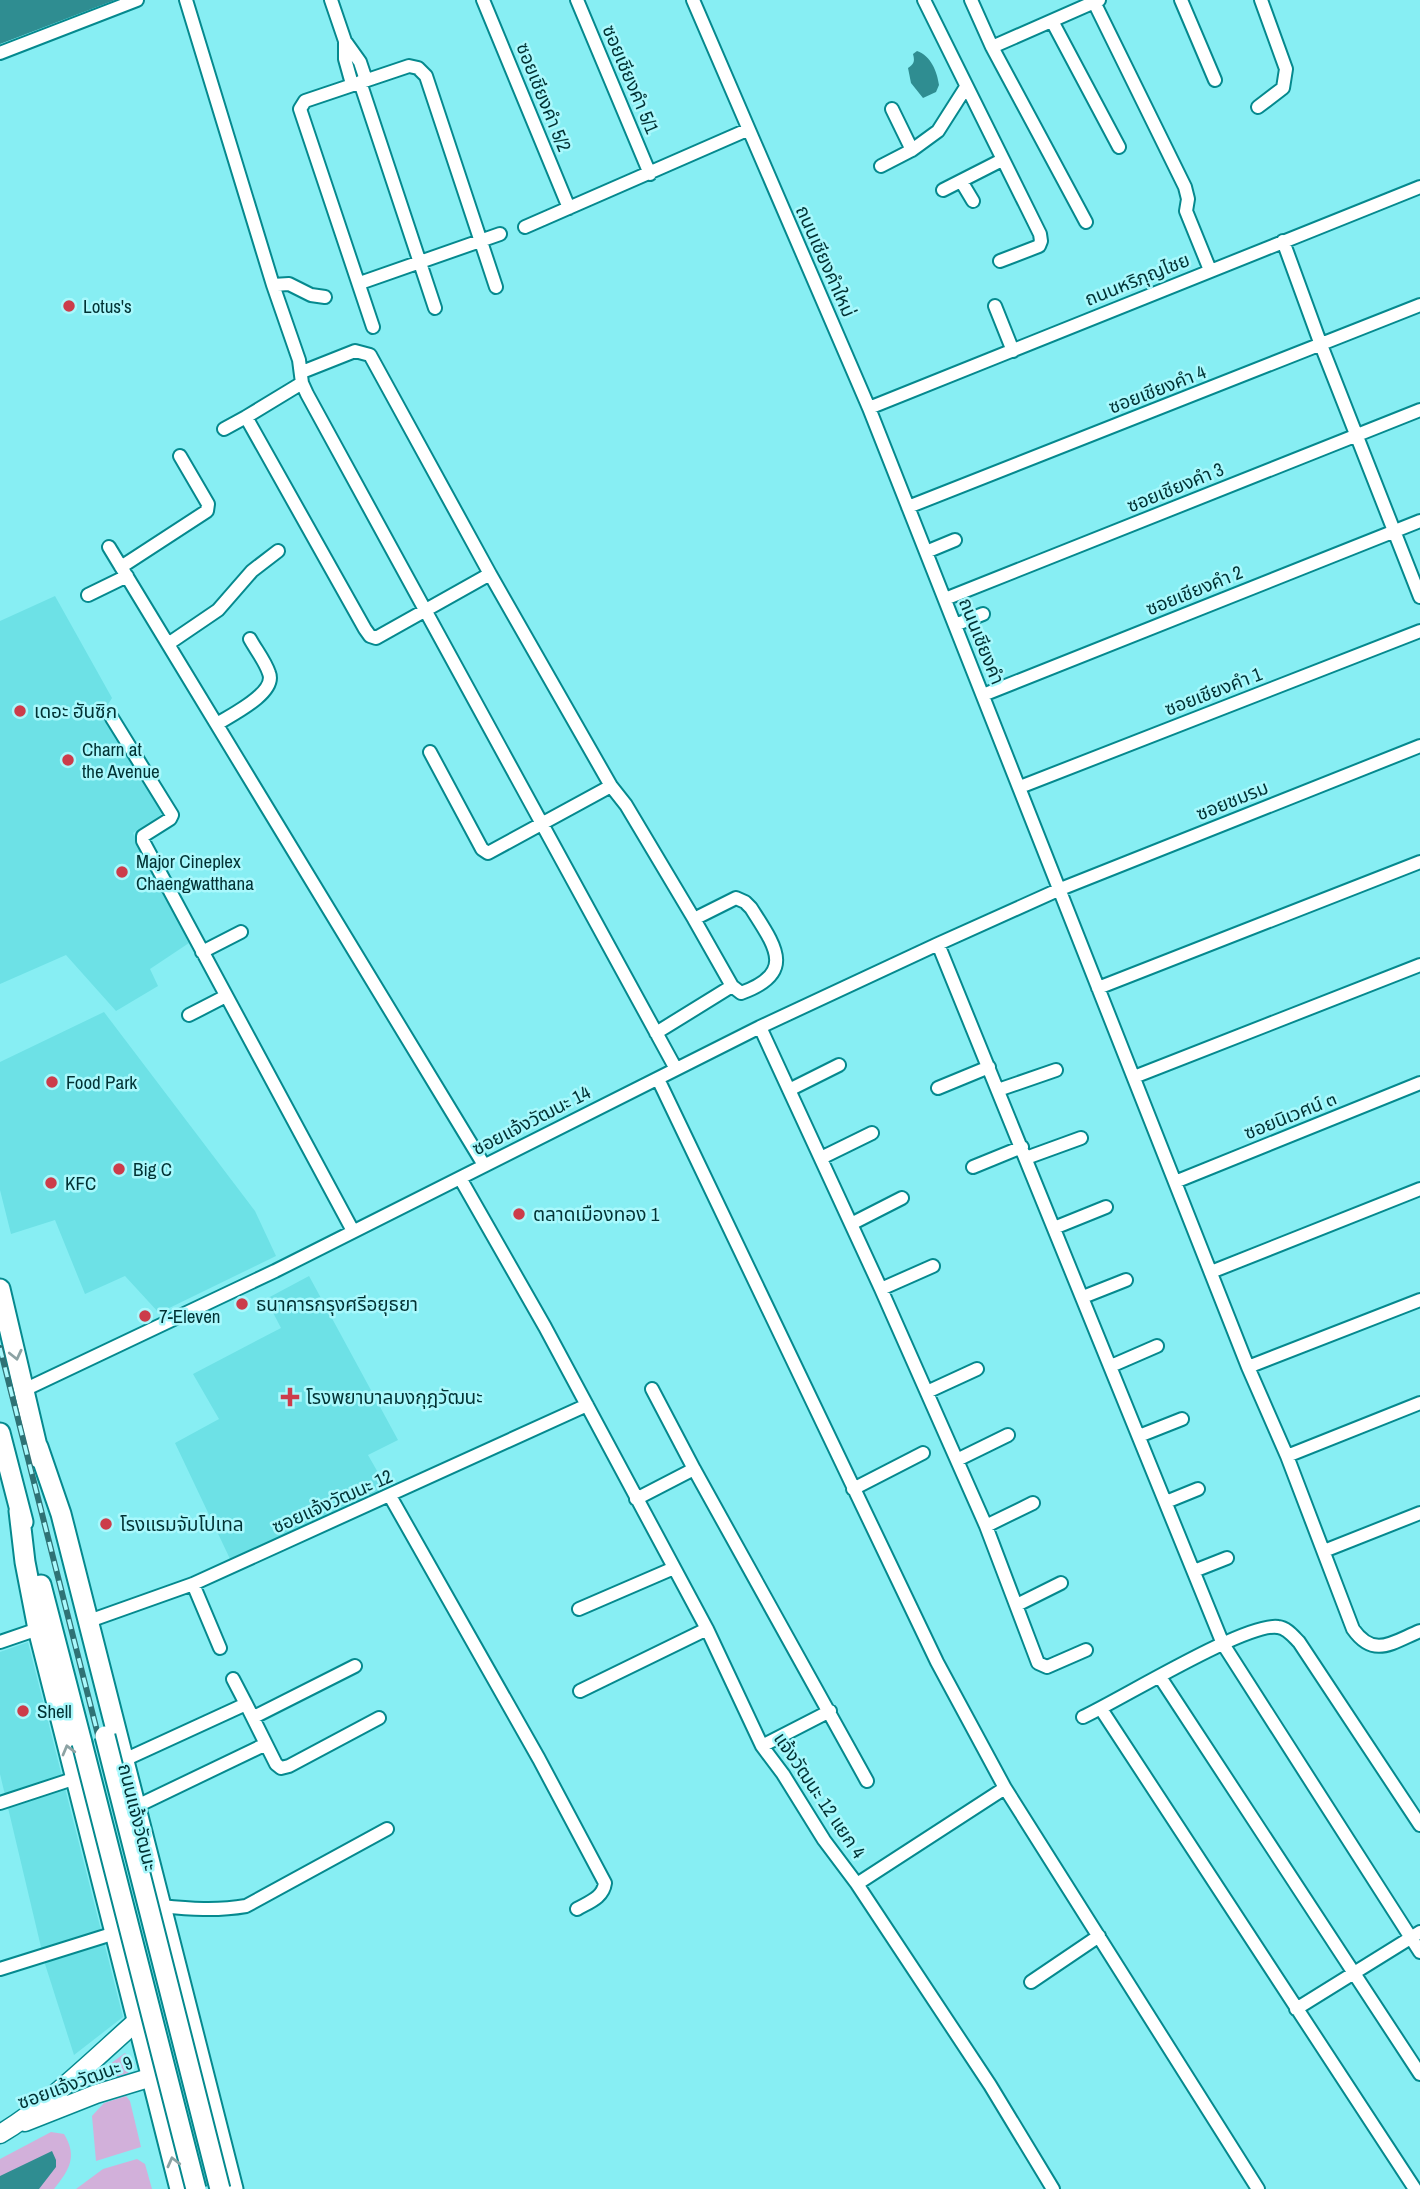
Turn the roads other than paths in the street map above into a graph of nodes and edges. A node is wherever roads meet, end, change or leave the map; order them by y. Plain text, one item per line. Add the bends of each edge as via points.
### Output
1 (137, 0) edge
2 (187, 0) edge
3 (331, 0) edge
4 (483, 0) edge
5 (577, 0) edge
6 (693, 0) edge
7 (924, 0) edge
8 (971, 0) edge
9 (1181, 0) edge
10 (1261, 0) edge
11 (1097, 1) edge
12 (1052, 21) junction
13 (992, 47) junction
14 (0, 53) edge
15 (1215, 80) dead end
16 (359, 82) junction
17 (966, 87) junction
18 (1258, 107) dead end
19 (892, 109) dead end
20 (747, 130) junction
21 (1119, 146) dead end
22 (912, 150) junction
23 (1002, 160) junction
24 (881, 166) dead end
25 (650, 174) junction
26 (961, 181) junction
27 (1420, 187) edge
28 (943, 190) dead end
29 (973, 201) dead end
30 (569, 208) junction
31 (1086, 222) dead end
32 (525, 227) dead end
33 (500, 234) dead end
34 (481, 241) junction
35 (1283, 241) junction
36 (1000, 261) dead end
37 (419, 263) junction
38 (1210, 270) junction
39 (360, 284) junction
40 (273, 285) junction
41 (496, 287) dead end
42 (325, 297) dead end
43 (1420, 305) edge
44 (995, 306) dead end
45 (435, 309) dead end
46 (373, 327) dead end
47 (1321, 345) junction
48 (1013, 351) junction
49 (302, 378) junction
50 (869, 408) junction
51 (1420, 410) edge
52 (246, 417) junction
53 (224, 429) dead end
54 (1357, 436) junction
55 (180, 456) dead end
56 (908, 507) junction
57 (1420, 521) edge
58 (1394, 531) junction
59 (955, 540) dead end
60 (109, 547) dead end
61 (278, 551) dead end
62 (926, 552) junction
63 (124, 572) junction
64 (490, 574) junction
65 (88, 595) dead end
66 (1420, 597) edge
67 (945, 599) junction
68 (424, 612) junction
69 (983, 614) dead end
70 (955, 625) junction
71 (1420, 631) edge
72 (250, 639) dead end
73 (168, 644) junction
74 (983, 695) junction
75 (112, 718) dead end
76 (217, 724) junction
77 (1420, 746) edge
78 (430, 752) dead end
79 (611, 786) junction
80 (1020, 787) junction
81 (541, 824) junction
82 (1420, 862) edge
83 (1058, 890) junction
84 (694, 919) junction
85 (241, 932) dead end
86 (938, 944) junction
87 (202, 952) junction
88 (1420, 965) edge
89 (732, 986) junction
90 (1098, 988) junction
91 (226, 996) junction
92 (189, 1015) dead end
93 (760, 1027) junction
94 (656, 1033) junction
95 (839, 1065) dead end
96 (989, 1067) junction
97 (677, 1069) junction
98 (1056, 1070) dead end
99 (1134, 1077) junction
100 (658, 1079) junction
101 (1420, 1083) edge
102 (938, 1088) dead end
103 (789, 1090) junction
104 (998, 1090) junction
105 (872, 1133) dead end
106 (1081, 1138) dead end
107 (1024, 1152) junction
108 (821, 1158) junction
109 (484, 1165) junction
110 (973, 1167) dead end
111 (460, 1178) junction
112 (1175, 1182) junction
113 (1420, 1189) edge
114 (902, 1198) dead end
115 (1107, 1207) dead end
116 (851, 1224) junction
117 (1054, 1228) junction
118 (353, 1231) junction
119 (933, 1266) dead end
120 (1211, 1272) junction
121 (1126, 1280) dead end
122 (0, 1289) edge
123 (881, 1289) junction
124 (1083, 1297) junction
125 (1420, 1300) edge
126 (1157, 1346) dead end
127 (1111, 1366) junction
128 (1248, 1367) junction
129 (977, 1369) dead end
130 (652, 1389) dead end
131 (24, 1390) junction
132 (927, 1392) junction
133 (1420, 1403) edge
134 (587, 1405) junction
135 (1182, 1419) dead end
136 (0, 1433) edge
137 (1008, 1435) dead end
138 (1139, 1436) junction
139 (38, 1447) junction
140 (923, 1453) dead end
141 (1287, 1456) junction
142 (957, 1460) junction
143 (694, 1469) junction
144 (853, 1489) junction
145 (1198, 1489) dead end
146 (390, 1496) junction
147 (636, 1499) junction
148 (1166, 1502) junction
149 (1033, 1503) dead end
150 (19, 1511) junction
151 (1420, 1513) edge
152 (986, 1526) junction
153 (1324, 1551) junction
154 (1227, 1558) dead end
155 (674, 1568) junction
156 (1194, 1571) junction
157 (1061, 1583) dead end
158 (193, 1584) junction
159 (1017, 1605) junction
160 (579, 1609) dead end
161 (89, 1621) junction
162 (38, 1629) junction
163 (707, 1629) junction
164 (1420, 1630) edge
165 (0, 1642) edge
166 (1223, 1644) junction
167 (220, 1648) dead end
168 (1086, 1650) dead end
169 (355, 1666) dead end
170 (1160, 1677) junction
171 (233, 1679) dead end
172 (580, 1691) dead end
173 (246, 1704) junction
174 (1101, 1709) junction
175 (830, 1711) junction
176 (254, 1717) junction
177 (1083, 1717) dead end
178 (379, 1718) dead end
179 (266, 1744) junction
180 (762, 1746) junction
181 (124, 1760) junction
182 (76, 1778) junction
183 (867, 1781) dead end
184 (1005, 1788) junction
185 (0, 1803) edge
186 (135, 1807) junction
187 (1420, 1825) edge
188 (387, 1829) dead end
189 (857, 1884) junction
190 (161, 1906) junction
191 (577, 1909) dead end
192 (115, 1933) junction
193 (1415, 1935) edge
194 (1098, 1936) junction
195 (1420, 1952) edge
196 (0, 1969) edge
197 (1353, 1973) junction
198 (179, 1979) junction
199 (1031, 1982) dead end
200 (131, 1995) junction
201 (1296, 2009) junction
202 (137, 2021) junction
203 (201, 2065) junction
204 (1420, 2074) edge
205 (152, 2077) junction
206 (218, 2127) junction
207 (6, 2131) edge
208 (166, 2135) junction
209 (180, 2189) edge
210 (196, 2189) edge
211 (220, 2189) edge
212 (233, 2189) edge
213 (1053, 2189) edge
214 (1258, 2189) edge
215 (1415, 2189) edge

1 - 14 street
2 - 40 street
3 - 16 street via 345,41 360,62
4 - 30 street, ซอยเชียงคำ 5/2
5 - 25 street, ซอยเชียงคำ 5/1
6 - 20 street, ถนนเชียงคำใหม่
7 - 17 street
8 - 13 street
9 - 15 street
10 - 18 street via 1286,69 1283,88
11 - 12 street
11 - 38 street via 1185,187 1186,211
12 - 13 street
12 - 21 street
13 - 31 street
16 - 34 street via 409,66 426,76
16 - 37 street
16 - 39 street via 304,101 300,109
17 - 22 street via 938,131
17 - 23 street
19 - 22 street
20 - 25 street
20 - 50 street, ถนนเชียงคำใหม่
22 - 24 street
23 - 26 street
23 - 36 street via 1041,241 1033,249
25 - 30 street
26 - 28 street
26 - 29 street
27 - 35 street, ถนนหริภุญไชย
30 - 32 street
33 - 34 street
34 - 37 street
34 - 41 street
35 - 38 street, ถนนหริภุญไชย
35 - 47 street
37 - 39 street
37 - 45 street
38 - 48 street, ถนนหริภุญไชย
39 - 46 street
40 - 42 street via 289,284
40 - 49 street
43 - 47 street, ซอยเชียงคำ 4
44 - 48 street
47 - 54 street
47 - 56 street, ซอยเชียงคำ 4
48 - 50 street, ถนนหริภุญไชย
49 - 52 street
49 - 64 street via 355,351 370,355
49 - 68 street
50 - 56 street, ถนนเชียงคำ
51 - 54 street, ซอยเชียงคำ 3
52 - 53 street
52 - 68 street via 370,636 376,638
54 - 58 street
54 - 67 street, ซอยเชียงคำ 3
55 - 63 street via 208,504 207,511
56 - 62 street, ถนนเชียงคำ
57 - 58 street, ซอยเชียงคำ 2
58 - 66 street
58 - 74 street, ซอยเชียงคำ 2
59 - 62 street
60 - 63 street
61 - 73 street via 252,570 218,610
62 - 67 street, ถนนเชียงคำ
63 - 65 street
63 - 73 street
64 - 68 street
64 - 79 street
67 - 70 street, ถนนเชียงคำ
68 - 81 street
69 - 70 street
70 - 74 street, ถนนเชียงคำ
71 - 80 street, ซอยเชียงคำ 1
72 - 76 street via 271,675 270,684
73 - 76 street
74 - 80 street, ถนนเชียงคำ
75 - 87 street via 172,812 172,818 142,839
76 - 109 street
77 - 83 street, ซอยชมรม
78 - 81 street via 485,852
79 - 81 street
79 - 84 street
80 - 83 street, ถนนเชียงคำ
81 - 94 street
82 - 90 street
83 - 86 street, ซอยแจ้งวัฒนะ 14
83 - 90 street, ถนนเชียงคำ
84 - 89 street
84 - 89 street via 736,898 758,919 777,957 775,971 741,993
85 - 87 street
86 - 93 street, ซอยแจ้งวัฒนะ 14
86 - 96 street
87 - 91 street
88 - 99 street
89 - 94 street
90 - 99 street, ถนนเชียงคำ
91 - 92 street
91 - 118 street
93 - 97 street, ซอยแจ้งวัฒนะ 14
93 - 103 street
94 - 97 street
95 - 103 street
96 - 102 street
96 - 104 street
97 - 100 street, ซอยแจ้งวัฒนะ 14
98 - 104 street
99 - 112 street, ถนนเชียงคำ
100 - 109 street, ซอยแจ้งวัฒนะ 14
100 - 144 street
101 - 112 street, ซอยนิเวศน์ ๓
103 - 108 street
104 - 107 street
105 - 108 street
106 - 107 street
107 - 110 street
107 - 117 street
108 - 116 street
109 - 111 street, ซอยแจ้งวัฒนะ 14
111 - 118 street, ซอยแจ้งวัฒนะ 14
111 - 134 street, แจ้งวัฒนะ 12 แยก 4
112 - 120 street, ถนนเชียงคำ
113 - 120 street
114 - 116 street
115 - 117 street
116 - 123 street
117 - 124 street
118 - 131 street, ซอยแจ้งวัฒนะ 14
119 - 123 street
120 - 128 street, ถนนเชียงคำ
121 - 124 street
122 -> 131 main road, ถนนแจ้งวัฒนะ
123 - 132 street
124 - 127 street
125 - 128 street
126 - 127 street
127 - 138 street
128 - 141 street, ถนนเชียงคำ
129 - 132 street
130 - 143 street
131 - 139 main road, ถนนแจ้งวัฒนะ
132 - 142 street
133 - 141 street
134 - 146 street, ซอยแจ้งวัฒนะ 12
134 - 147 street, แจ้งวัฒนะ 12 แยก 4
135 - 138 street
136 - 150 main road, ถนนแจ้งวัฒนะ
137 - 142 street
138 - 148 street
139 - 161 main road, ถนนแจ้งวัฒนะ
139 - 211 main road, ถนนแจ้งวัฒนะ, bridge via 51,1519
140 - 144 street
141 - 153 street, ถนนเชียงคำ
142 - 152 street
143 - 147 street
143 - 175 street
144 - 184 street via 937,1662
145 - 148 street
146 - 158 street, ซอยแจ้งวัฒนะ 12
146 - 191 street via 605,1883 597,1898
147 - 155 street, แจ้งวัฒนะ 12 แยก 4
148 - 156 street
149 - 152 street
150 - 162 main road, ถนนแจ้งวัฒนะ
150 - 210 main road, ถนนแจ้งวัฒนะ, bridge
151 - 153 street
152 - 159 street
153 - 164 street, ถนนเชียงคำ via 1353,1629 1362,1641 1381,1647
154 - 156 street
155 - 160 street
155 - 163 street, แจ้งวัฒนะ 12 แยก 4
156 - 166 street
157 - 159 street
158 - 161 street, ซอยแจ้งวัฒนะ 12
158 - 167 street
159 - 168 street via 1042,1666
161 - 181 main road, ถนนแจ้งวัฒนะ
162 - 165 street
182 -> 162 main road, ถนนแจ้งวัฒนะ
163 - 172 street
163 - 180 street, แจ้งวัฒนะ 12 แยก 4
166 - 170 street
166 - 187 street via 1264,1628 1290,1632
166 - 193 street
169 - 176 street
170 - 174 street
170 - 197 street
171 - 173 street
173 - 176 street
173 - 181 street
174 - 177 street
174 - 201 street
175 - 180 street
175 - 183 street
176 - 179 street
178 - 179 street via 281,1768
179 - 186 street
180 - 189 street, แจ้งวัฒนะ 12 แยก 4
181 - 186 main road, ถนนแจ้งวัฒนะ
182 - 185 street
182 - 192 main road, ถนนแจ้งวัฒนะ
184 - 189 street
184 - 194 street
186 - 190 main road, ถนนแจ้งวัฒนะ
188 - 190 street via 246,1906 199,1910
189 - 213 street, แจ้งวัฒนะ 12 แยก 4
190 - 198 main road, ถนนแจ้งวัฒนะ
192 - 196 street
192 - 200 main road, ถนนแจ้งวัฒนะ
193 - 195 street
193 - 197 street
194 - 199 street
194 - 214 street
197 - 201 street
197 - 204 street
198 - 200 main road via 173,1993 158,2002 139,2003
198 - 203 main road, ถนนแจ้งวัฒนะ
200 - 202 main road, ถนนแจ้งวัฒนะ
201 - 215 street
202 - 205 main road, ถนนแจ้งวัฒนะ
202 - 207 street, ซอยแจ้งวัฒนะ 9
203 - 205 main road
203 - 206 main road, ถนนแจ้งวัฒนะ
205 - 207 street, ซอยแจ้งวัฒนะ 9
205 - 208 main road, ถนนแจ้งวัฒนะ
206 - 208 main road via 185,2113 168,2124
206 - 212 main road, ถนนแจ้งวัฒนะ
209 -> 208 main road, ถนนแจ้งวัฒนะ

